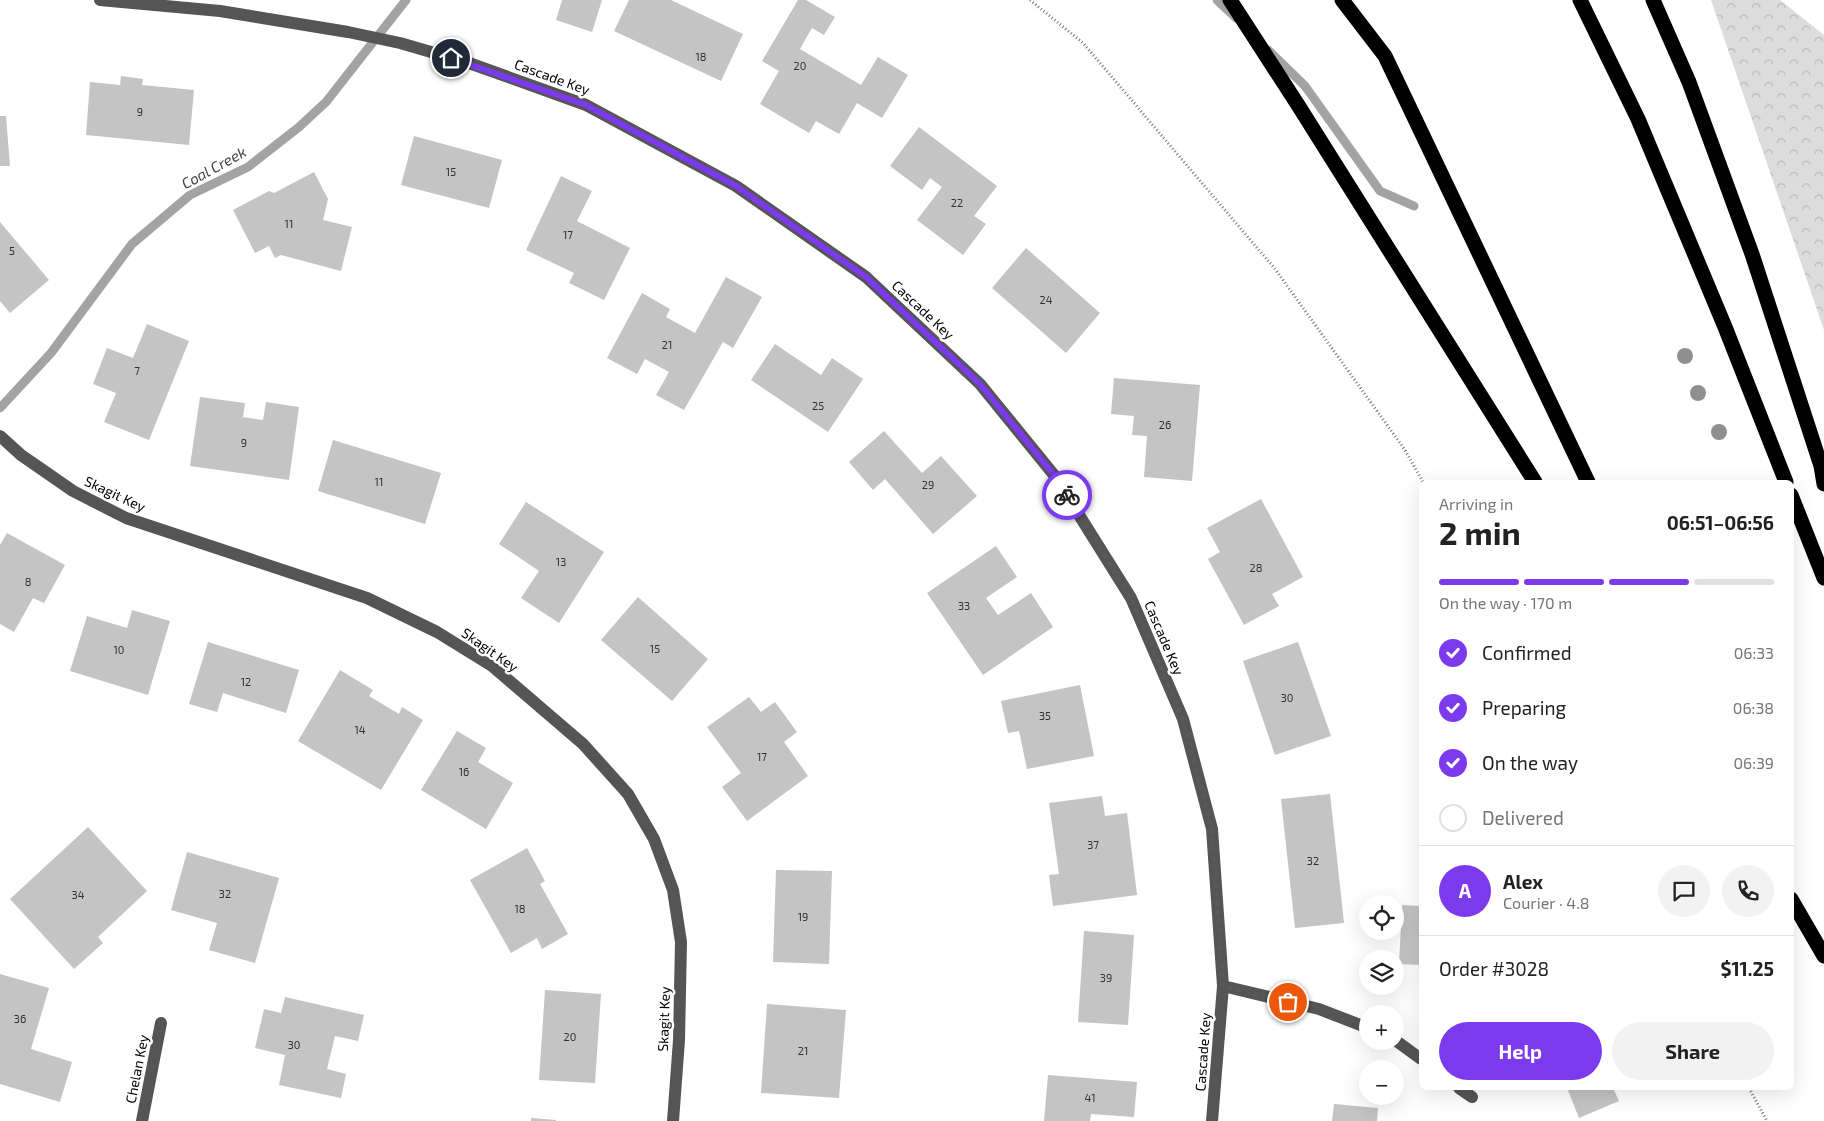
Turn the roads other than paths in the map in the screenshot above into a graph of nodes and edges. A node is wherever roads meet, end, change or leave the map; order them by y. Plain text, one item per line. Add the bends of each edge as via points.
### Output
1 (100, 0) edge
2 (1230, 0) edge
3 (1342, 0) edge
4 (1580, 0) edge
5 (1653, 0) edge
6 (1, 437) edge
7 (1534, 480) edge
8 (1587, 480) edge
9 (1785, 480) edge
10 (1824, 484) edge
11 (1794, 503) edge
12 (1824, 578) edge
13 (1794, 904) edge
14 (1824, 956) edge
15 (1223, 986) junction
16 (162, 1023) dead end
17 (1359, 1025) edge
18 (1404, 1047) edge
19 (1419, 1058) edge
20 (1462, 1090) edge
21 (1472, 1098) dead end
22 (142, 1121) edge
23 (673, 1121) edge
24 (1212, 1121) edge

1 - 15 street, Cascade Key via 220,11 400,43 469,63 586,105 736,186 866,277 980,384 1054,475 1131,598 1183,719 1212,830
2 - 7 highway
3 - 8 highway via 1385,56
4 - 9 highway via 1638,120
5 - 10 highway via 1689,82 1752,254 1821,466
6 - 23 street, Skagit Key via 73,491 126,518 367,598 437,632 492,666 583,744 628,794 654,839 673,890 681,942
11 - 12 highway
13 - 14 highway
15 - 17 street via 1319,1009
15 - 24 street, Cascade Key
16 - 22 street, Chelan Key
18 - 19 street
20 - 21 street

